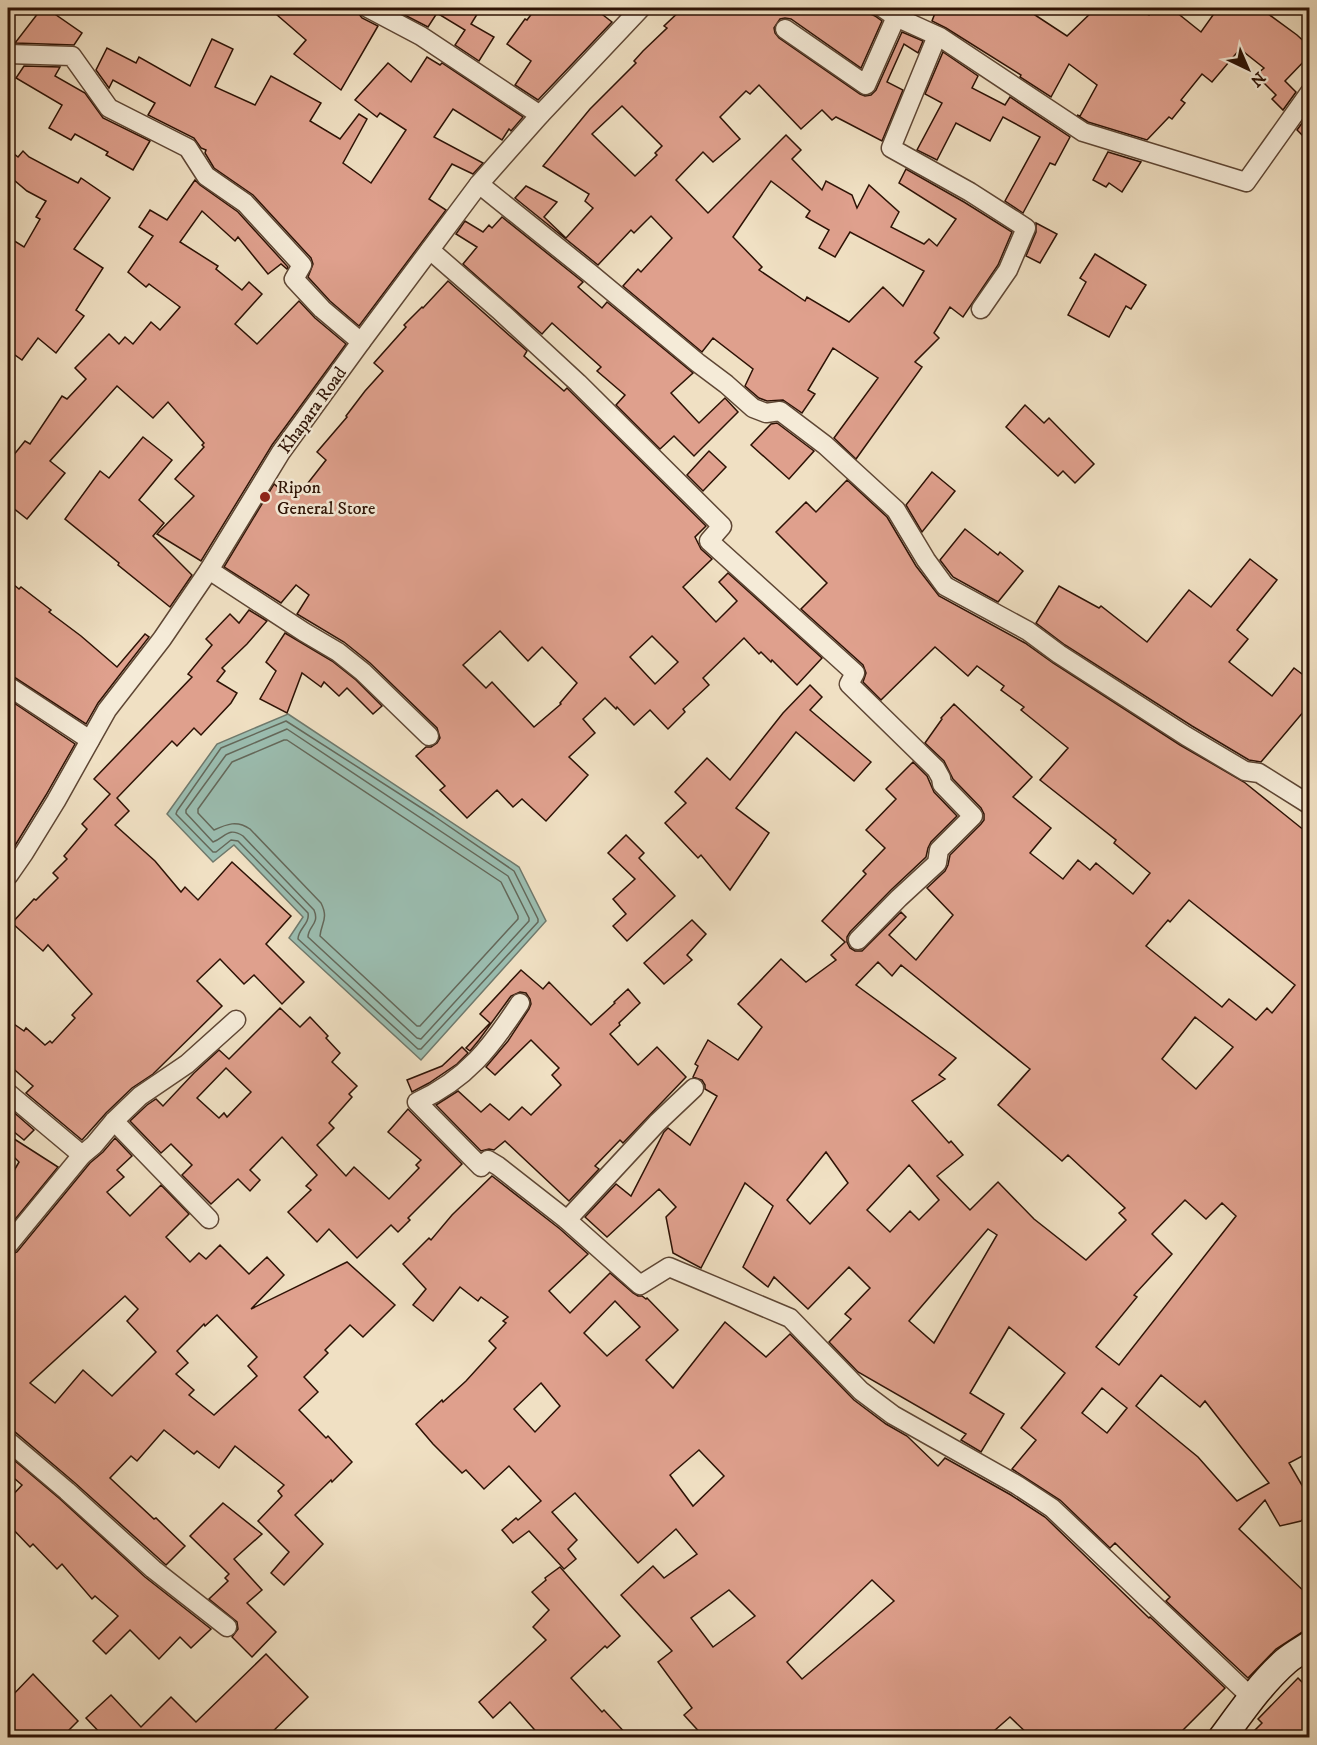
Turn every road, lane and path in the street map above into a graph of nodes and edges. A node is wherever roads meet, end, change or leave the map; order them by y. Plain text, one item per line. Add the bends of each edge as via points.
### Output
1 (368, 8) edge
2 (641, 8) edge
3 (889, 12) edge
4 (785, 29) dead end
5 (937, 36) junction
6 (8, 54) edge
7 (1310, 92) edge
8 (540, 115) junction
9 (479, 184) junction
10 (430, 250) junction
11 (981, 309) dead end
12 (361, 342) junction
13 (209, 570) junction
14 (8, 686) edge
15 (429, 736) dead end
16 (90, 740) junction
17 (1310, 805) edge
18 (8, 876) edge
19 (858, 940) dead end
20 (520, 1003) dead end
21 (237, 1020) dead end
22 (694, 1088) dead end
23 (8, 1093) edge
24 (114, 1121) junction
25 (82, 1155) junction
26 (209, 1219) dead end
27 (567, 1220) junction
28 (8, 1245) edge
29 (8, 1441) edge
30 (227, 1627) dead end
31 (1310, 1645) edge
32 (1252, 1698) junction
33 (1222, 1737) edge

1 - 8 street via 421,36
2 - 8 street, Khapara Road
3 - 4 street via 866,85
3 - 5 street
5 - 7 street via 1083,132 1246,182
5 - 11 street via 891,148 1026,228 1008,270
6 - 12 street via 72,56 108,108 188,148 206,176 245,203 302,265 294,279
8 - 9 street, Khapara Road
9 - 10 street, Khapara Road
9 - 17 street via 753,408 766,413 780,411 825,445 896,510 945,586 1028,630 1186,736 1245,771 1259,773
10 - 12 street, Khapara Road
10 - 19 street via 578,383 722,526 709,541 855,673 849,684 936,769 942,784 973,816 939,850 937,863
12 - 13 street, Khapara Road via 281,452
13 - 15 street via 338,651
13 - 16 street, Khapara Road via 107,710
14 - 16 street
16 - 18 street, Khapara Road
20 - 27 street via 468,1070 438,1093 417,1102 481,1167 488,1160
21 - 24 street
22 - 27 street
23 - 25 street
24 - 25 street
24 - 26 street
25 - 28 street
27 - 32 street via 640,1285 669,1267 790,1318 861,1391 893,1415 1052,1508
29 - 30 street via 153,1569
31 - 32 street via 1286,1660
32 - 33 street

